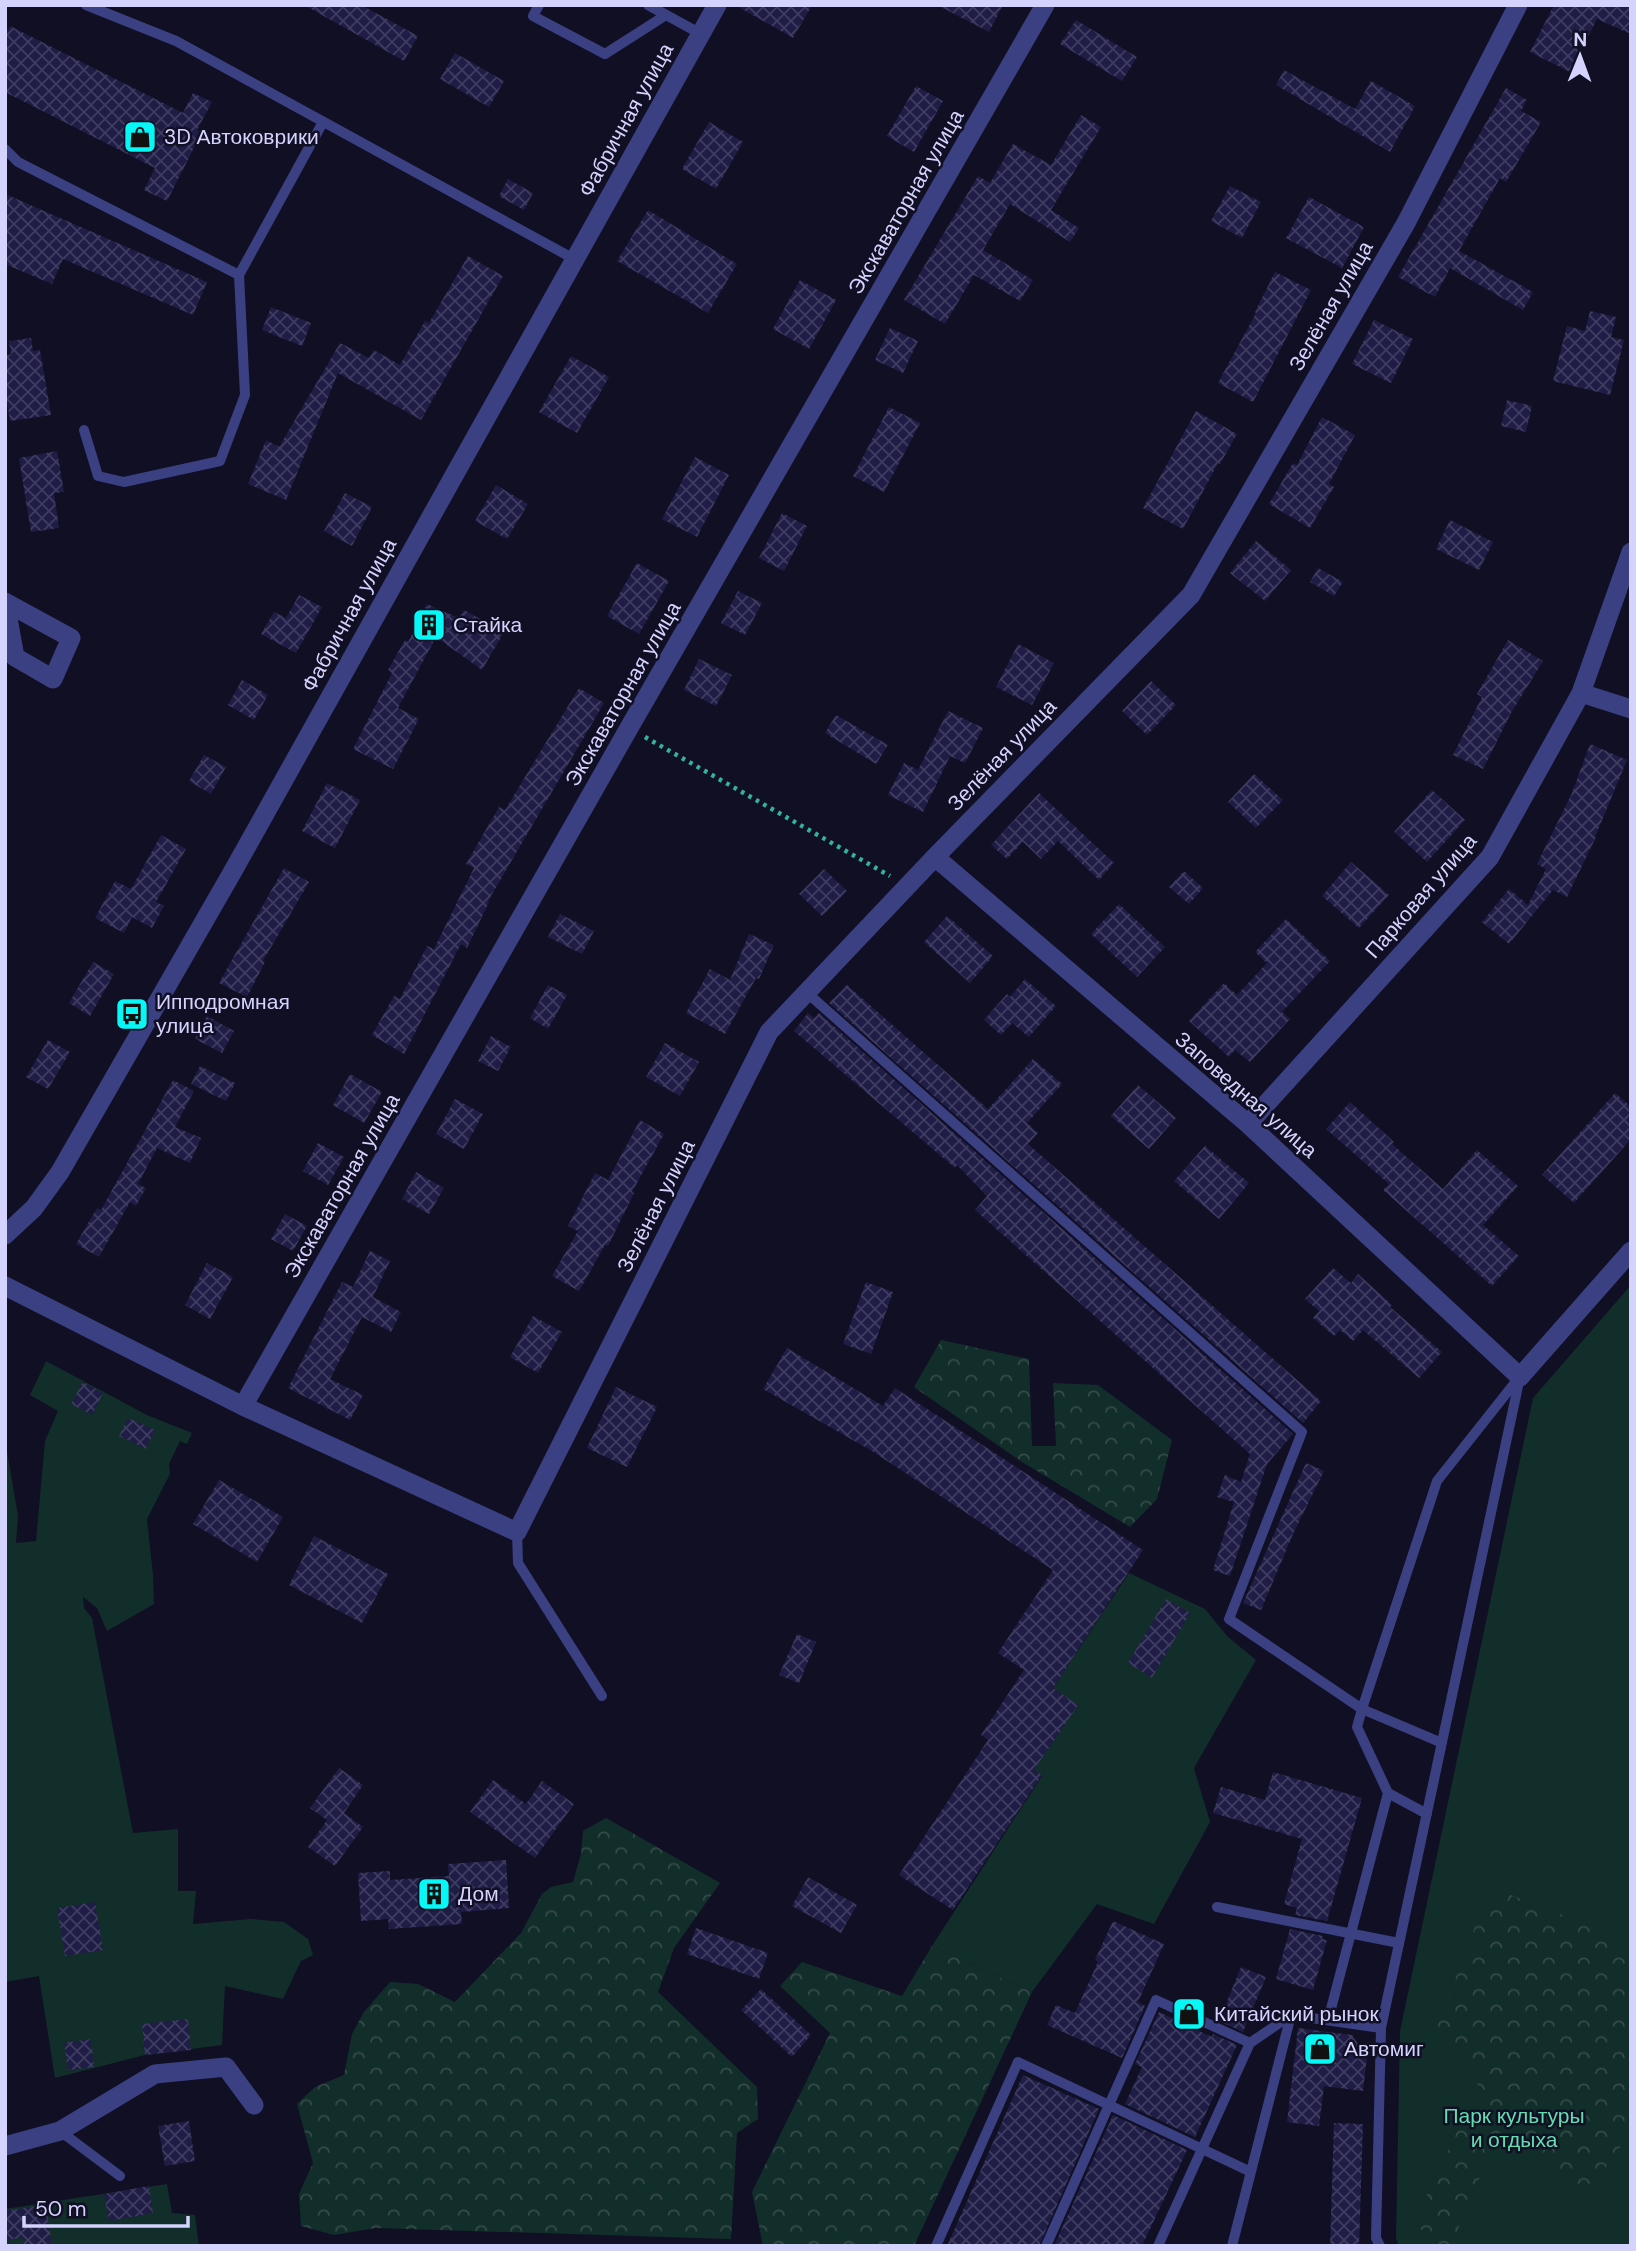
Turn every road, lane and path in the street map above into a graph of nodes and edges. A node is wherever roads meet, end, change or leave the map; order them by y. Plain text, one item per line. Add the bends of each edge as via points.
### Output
1 (86, 5) edge
2 (539, 5) edge
3 (648, 5) edge
4 (717, 5) edge
5 (1045, 5) edge
6 (1518, 5) edge
7 (666, 15) junction
8 (701, 34) junction
9 (323, 122) junction
10 (5, 149) edge
11 (574, 259) junction
12 (239, 275) junction
13 (84, 430) dead end
14 (1631, 552) edge
15 (1581, 693) junction
16 (1631, 709) edge
17 (629, 728) junction
18 (934, 857) junction
19 (908, 886) junction
20 (805, 991) junction
21 (1248, 1124) junction
22 (5, 1235) edge
23 (1631, 1251) edge
24 (5, 1286) edge
25 (1520, 1377) junction
26 (243, 1406) junction
27 (517, 1532) junction
28 (602, 1696) dead end
29 (1362, 1709) junction
30 (1442, 1742) junction
31 (1388, 1793) junction
32 (1427, 1814) junction
33 (1217, 1907) dead end
34 (1351, 1933) junction
35 (1399, 1943) junction
36 (1291, 2015) junction
37 (1328, 2020) junction
38 (1381, 2028) junction
39 (1250, 2043) junction
40 (254, 2105) dead end
41 (1110, 2105) junction
42 (60, 2130) junction
43 (5, 2147) edge
44 (1202, 2150) junction
45 (1251, 2172) junction
46 (120, 2176) dead end
47 (936, 2246) edge
48 (1046, 2246) edge
49 (1158, 2246) edge
50 (1232, 2246) edge
51 (1380, 2246) edge

1 - 9 lane via 176,41
2 - 7 lane via 533,16 605,54
3 - 7 lane
4 - 8 street, Фабричная улица
5 - 17 street, Экскаваторная улица
6 - 18 street, Зелёная улица via 1406,223 1191,595
7 - 8 lane
8 - 11 street, Фабричная улица
9 - 11 lane
9 - 12 lane
10 - 12 lane via 18,162
11 - 22 street, Фабричная улица via 60,1172 34,1208
12 - 13 lane via 244,395 220,461 124,482 98,476
14 - 15 street, Парковая улица
15 - 16 street
15 - 21 street, Парковая улица via 1490,856
17 - 19 path
17 - 26 street, Экскаваторная улица
18 - 19 street, Зелёная улица
18 - 21 street, Заповедная улица
19 - 20 street, Зелёная улица
20 - 27 street, Зелёная улица via 769,1032
20 - 29 lane via 1302,1432 1229,1619
21 - 25 street, Заповедная улица
23 - 25 street
24 - 26 street
25 - 29 lane via 1437,1481
25 - 30 lane
26 - 27 street
27 - 28 lane via 518,1563
29 - 30 lane
29 - 31 lane via 1357,1727
30 - 32 lane
31 - 32 lane
31 - 34 lane
32 - 35 lane
33 - 34 lane
34 - 35 lane
34 - 37 lane
35 - 38 lane
36 - 37 lane
36 - 39 lane
36 - 45 lane
37 - 38 lane
38 - 51 lane
39 - 41 lane via 1156,2000
39 - 44 lane
40 - 42 street via 226,2067 155,2074
41 - 44 lane
41 - 47 lane via 1018,2062
41 - 48 lane
42 - 43 street
42 - 46 lane
44 - 45 lane
44 - 49 lane
45 - 50 lane

